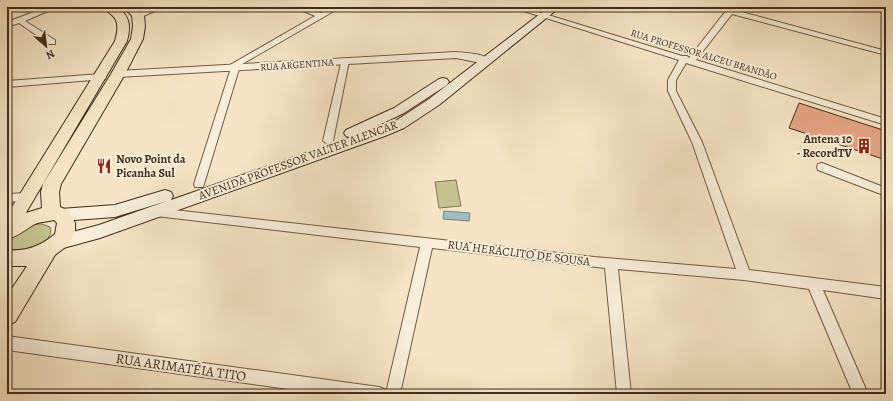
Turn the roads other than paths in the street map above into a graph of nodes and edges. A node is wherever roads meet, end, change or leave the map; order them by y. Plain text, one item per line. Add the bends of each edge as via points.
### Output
1 (53, 7) edge
2 (109, 7) edge
3 (160, 7) edge
4 (298, 7) edge
5 (337, 7) edge
6 (515, 7) edge
7 (555, 7) edge
8 (732, 9) edge
9 (134, 11) edge
10 (540, 12) edge
11 (321, 16) junction
12 (19, 20) junction
13 (7, 25) edge
14 (52, 42) dead end
15 (886, 53) edge
16 (481, 59) junction
17 (687, 59) junction
18 (345, 61) junction
19 (231, 69) junction
20 (118, 74) junction
21 (101, 77) junction
22 (7, 84) edge
23 (886, 122) edge
24 (328, 141) junction
25 (822, 167) dead end
26 (199, 184) junction
27 (886, 192) edge
28 (27, 196) junction
29 (7, 198) edge
30 (153, 211) junction
31 (55, 214) junction
32 (7, 233) edge
33 (427, 243) junction
34 (52, 246) junction
35 (7, 258) edge
36 (611, 264) junction
37 (744, 275) junction
38 (813, 283) junction
39 (886, 294) edge
40 (7, 315) edge
41 (7, 343) edge
42 (379, 394) edge
43 (393, 394) edge
44 (624, 394) edge
45 (861, 394) edge

1 - 12 street
2 - 21 main road via 120,15 124,22 124,30 121,41
3 - 9 street
4 - 11 street
5 - 11 street
6 - 10 street, RUA PROFESSOR ALCEU BRANDÃO
7 - 10 main road, AVENIDA PROFESSOR VALTER ALENCAR
8 - 15 street
8 - 17 street
9 - 20 main road via 139,26 137,39
10 - 16 main road, AVENIDA PROFESSOR VALTER ALENCAR
10 - 17 street, RUA PROFESSOR ALCEU BRANDÃO
11 - 19 street
12 - 13 street
12 - 14 street
16 - 18 street, RUA ARGENTINA via 456,55
16 - 24 main road, AVENIDA PROFESSOR VALTER ALENCAR via 403,109 360,130
16 - 30 main road, AVENIDA PROFESSOR VALTER ALENCAR via 434,102 399,125
17 - 23 street, RUA PROFESSOR ALCEU BRANDÃO
17 - 37 street via 672,80 672,91 697,142
18 - 19 street, RUA ARGENTINA
18 - 24 street
19 - 20 street, RUA ARGENTINA
19 - 26 street
20 - 31 main road via 52,184 50,192
21 - 22 street
21 - 28 main road
24 - 26 main road, AVENIDA PROFESSOR VALTER ALENCAR
25 - 27 street
26 - 31 main road, AVENIDA PROFESSOR VALTER ALENCAR via 126,209 102,213
28 - 29 street
28 - 32 main road
30 - 33 street, RUA HERÁCLITO DE SOUSA
30 - 34 main road, AVENIDA PROFESSOR VALTER ALENCAR
31 - 32 main road via 33,217
31 - 34 main road via 65,219 67,224 62,237
33 - 36 street, RUA HERÁCLITO DE SOUSA
33 - 43 street
34 - 35 main road via 26,258
34 - 40 main road
36 - 37 street, RUA HERÁCLITO DE SOUSA
36 - 44 street
37 - 38 street, RUA HERÁCLITO DE SOUSA
38 - 39 street, RUA HERÁCLITO DE SOUSA
38 - 45 street
41 - 42 street, RUA ARIMATÉIA TITO

